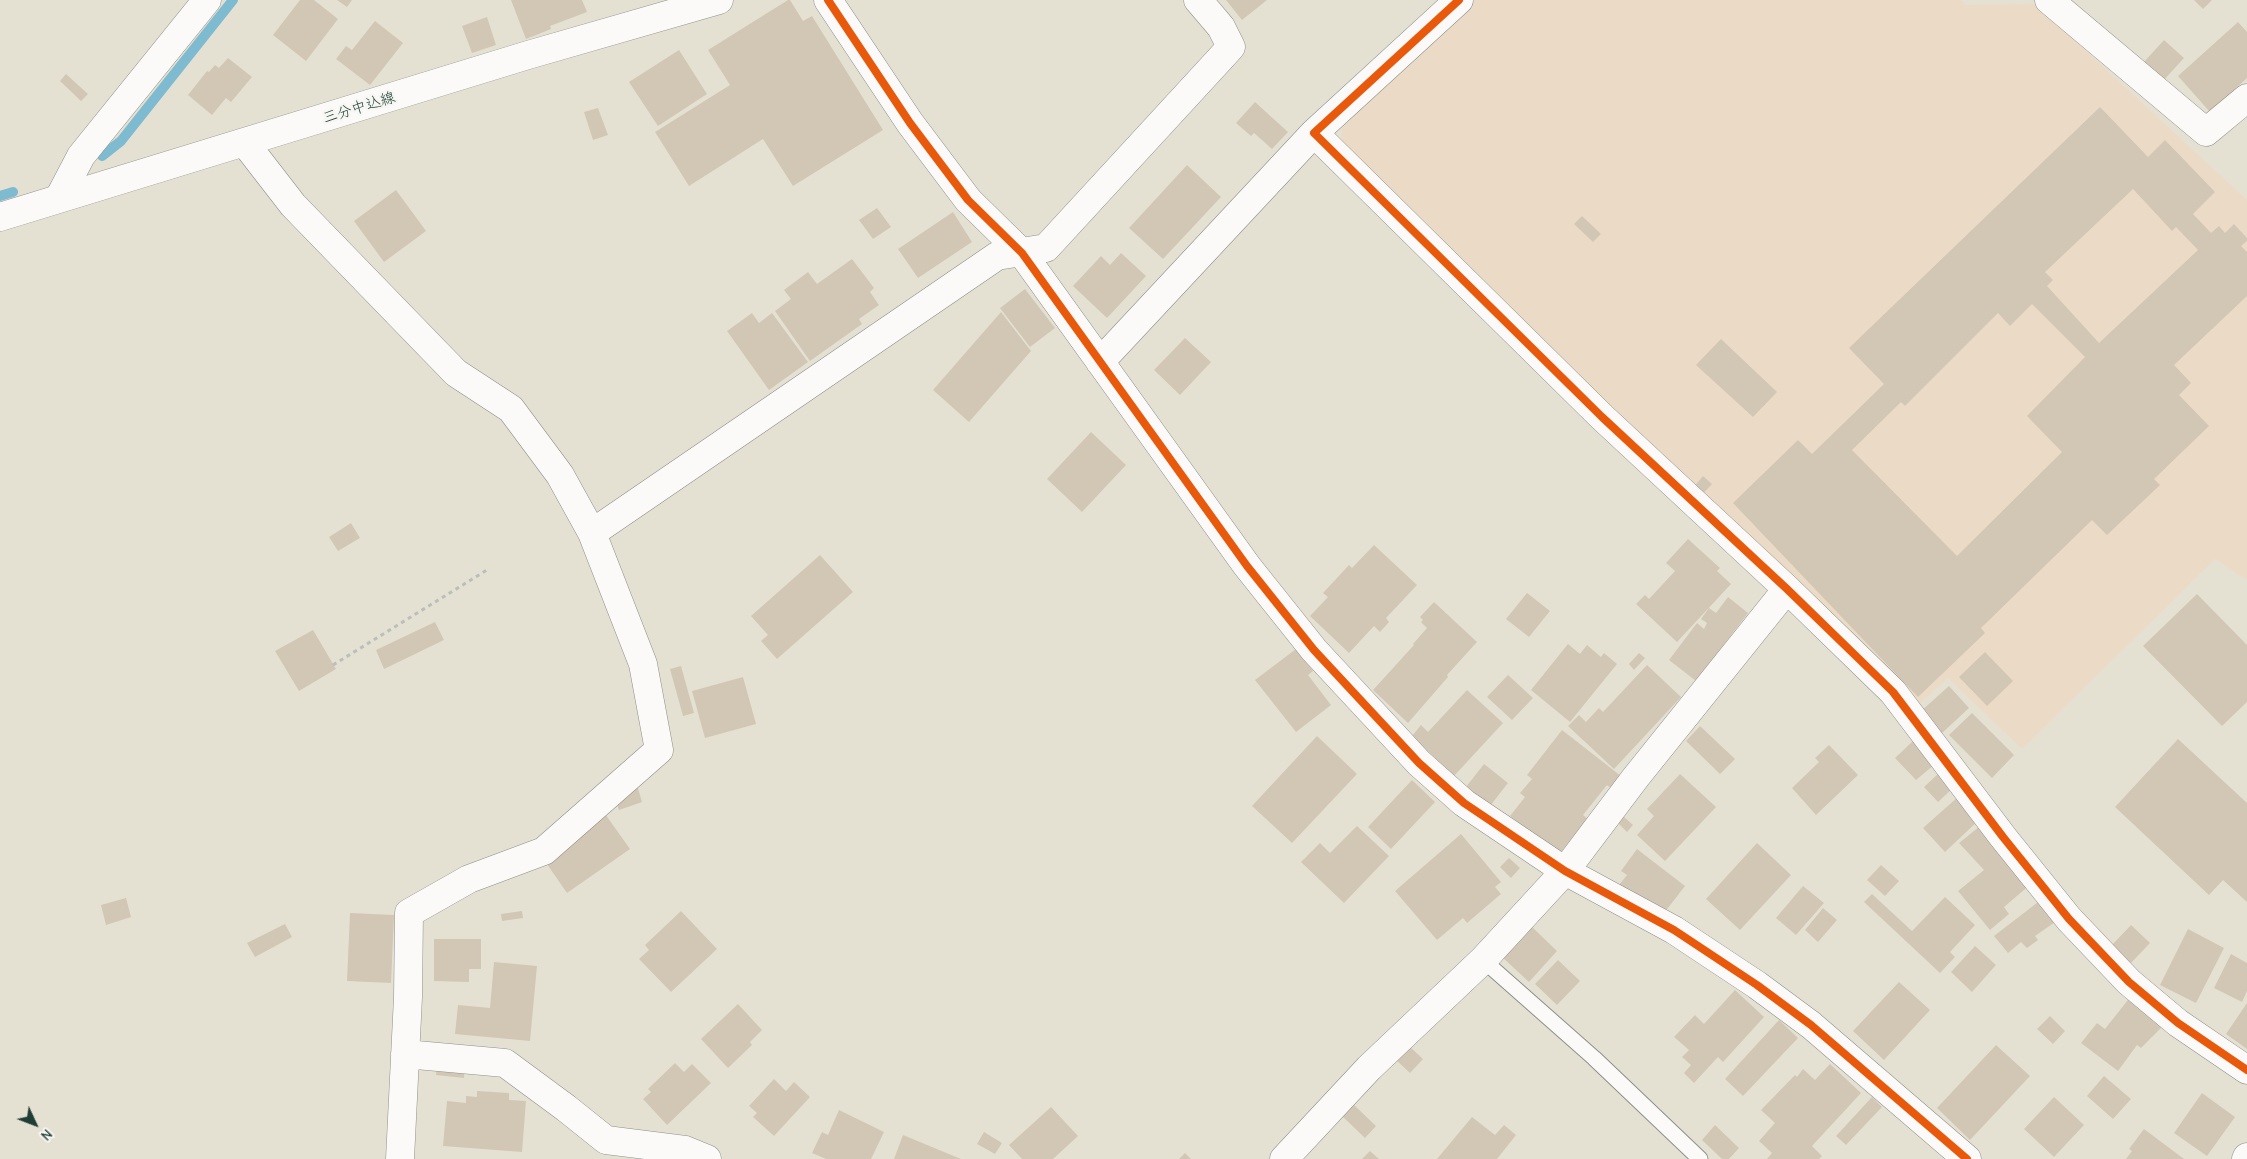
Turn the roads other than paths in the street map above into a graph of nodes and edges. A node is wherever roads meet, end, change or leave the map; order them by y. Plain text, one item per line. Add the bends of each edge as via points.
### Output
1 (207, 0) edge
2 (719, 0) edge
3 (828, 0) edge
4 (1198, 0) edge
5 (1460, 0) edge
6 (2050, 0) edge
7 (2247, 98) edge
8 (1314, 133) junction
9 (245, 142) junction
10 (59, 198) junction
11 (0, 217) edge
12 (1022, 253) junction
13 (1100, 362) junction
14 (592, 534) junction
15 (1787, 588) junction
16 (1565, 871) junction
17 (1483, 960) junction
18 (405, 1054) junction
19 (2247, 1070) edge
20 (400, 1159) edge
21 (707, 1159) edge
22 (1284, 1159) edge
23 (1700, 1159) edge
24 (1967, 1159) edge

1 - 10 street via 81,156
2 - 9 street, 三分中込線
3 - 12 street via 910,123 968,200
4 - 12 street via 1221,27 1231,47 1046,248
5 - 8 street
6 - 7 street via 2206,132
8 - 13 street
8 - 15 street via 1602,417
9 - 10 street, 三分中込線
9 - 14 street via 293,205 456,373 512,409 560,474
10 - 11 street, 三分中込線
12 - 13 street
12 - 14 street via 997,256
13 - 16 street via 1247,566 1321,657 1419,764 1464,803
14 - 18 street via 643,664 659,750 544,851 469,879 409,913
15 - 16 street
15 - 19 street via 1893,692 2069,919 2122,975 2178,1023
16 - 17 street
16 - 24 street via 1674,930 1756,985 1811,1025
17 - 22 street via 1369,1068
17 - 23 lane via 1594,1058
18 - 20 street
18 - 21 street via 505,1063 606,1140 685,1150

